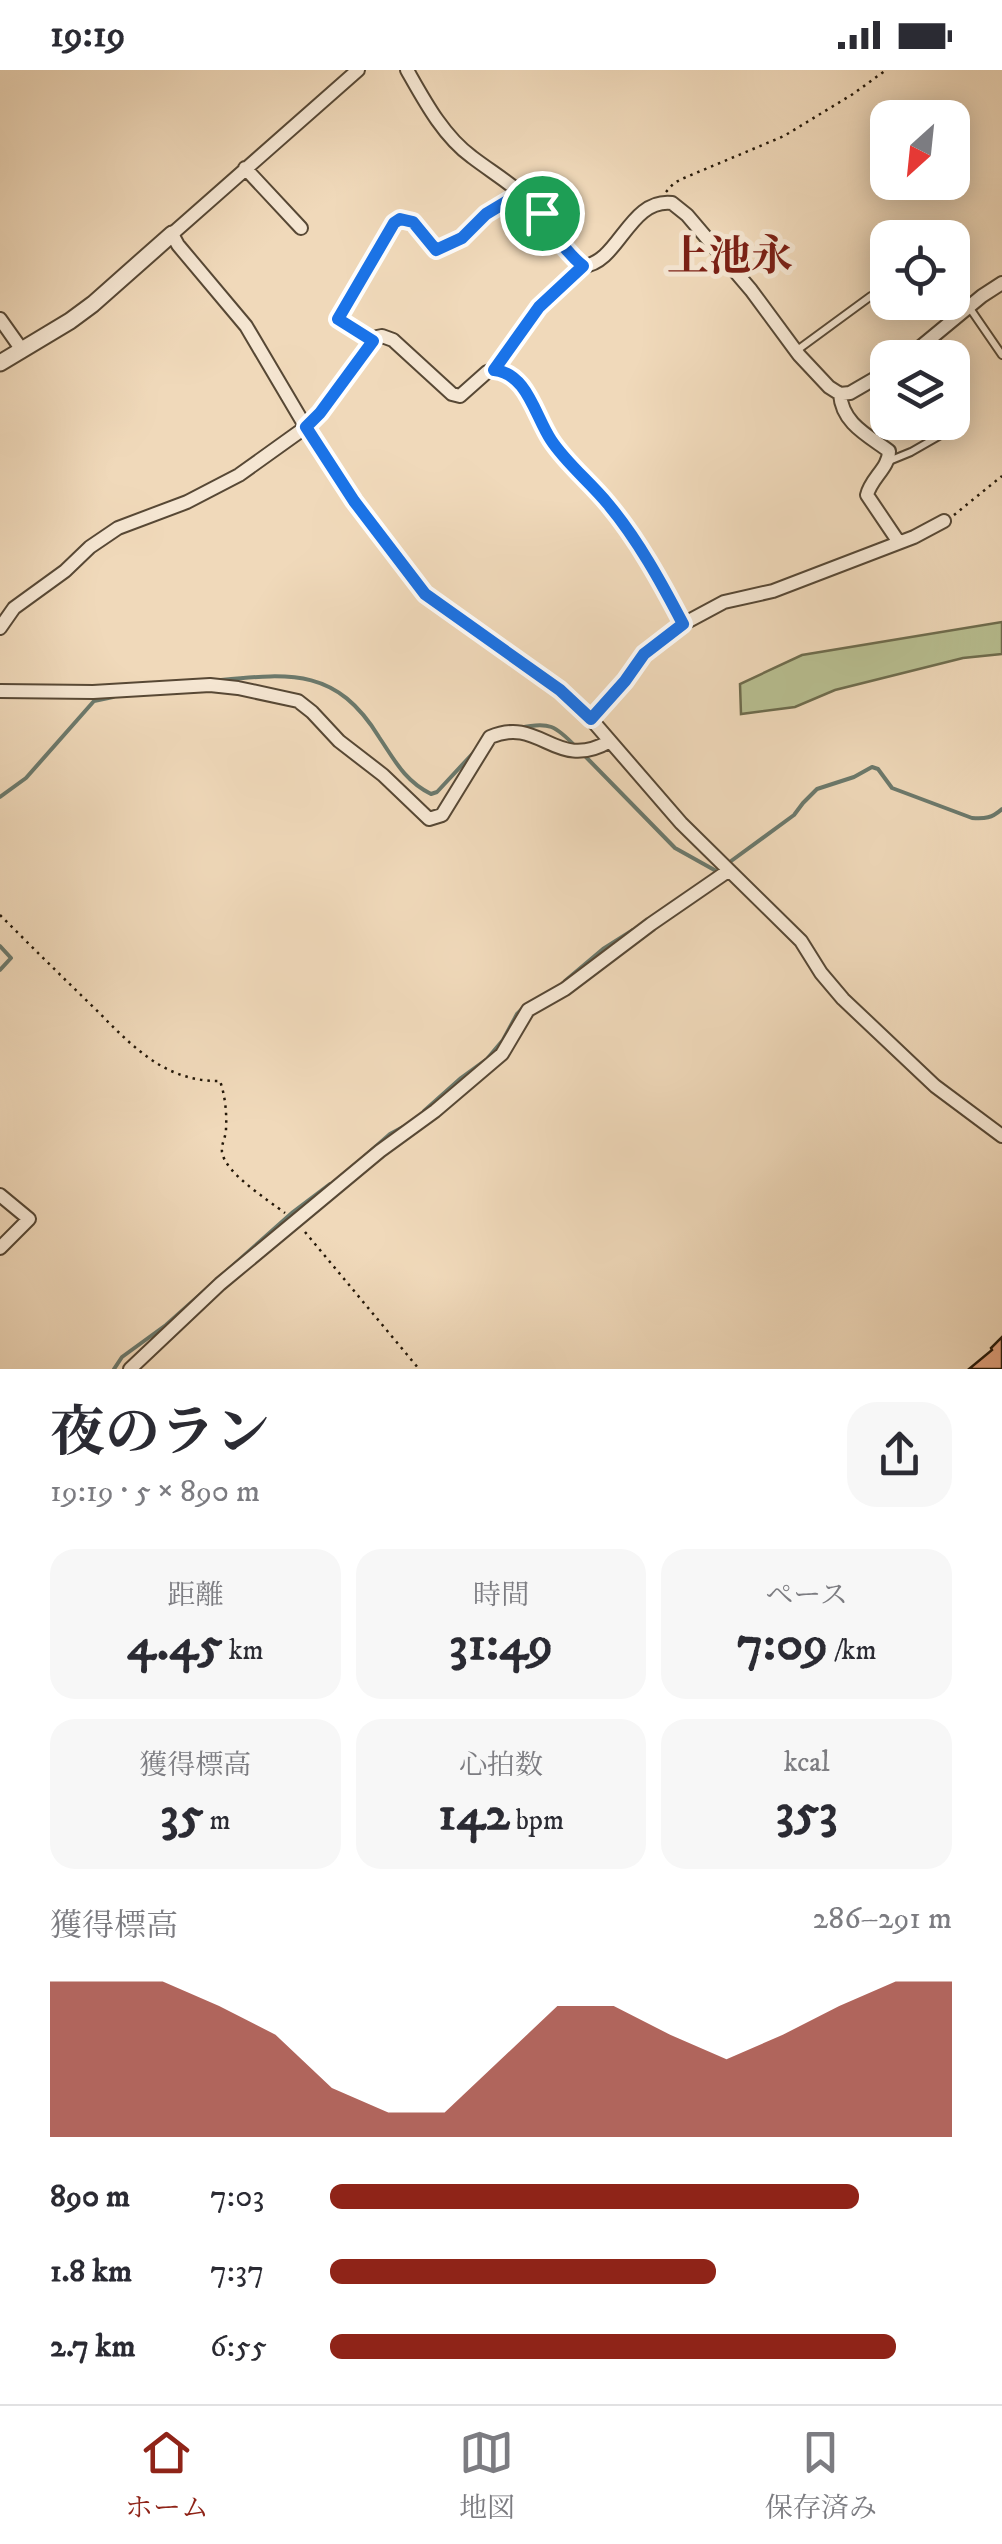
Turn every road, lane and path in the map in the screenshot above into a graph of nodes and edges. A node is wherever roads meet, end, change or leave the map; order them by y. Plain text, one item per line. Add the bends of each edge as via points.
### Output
1 (358, 70) edge
2 (408, 70) edge
3 (886, 70) edge
4 (245, 168) junction
5 (521, 193) junction
6 (662, 203) junction
7 (301, 228) dead end
8 (172, 234) junction
9 (583, 266) junction
10 (1002, 282) edge
11 (870, 297) edge
12 (970, 306) edge
13 (970, 308) edge
14 (0, 319) edge
15 (953, 320) edge
16 (930, 340) edge
17 (373, 341) junction
18 (22, 350) junction
19 (796, 351) junction
20 (1002, 355) edge
21 (0, 363) edge
22 (494, 370) junction
23 (870, 382) edge
24 (840, 394) junction
25 (306, 427) junction
26 (932, 440) edge
27 (888, 461) junction
28 (1002, 476) edge
29 (944, 521) joint
30 (898, 541) junction
31 (683, 624) junction
32 (0, 628) edge
33 (0, 691) edge
34 (591, 719) junction
35 (610, 741) junction
36 (728, 871) junction
37 (0, 915) edge
38 (1002, 1136) edge
39 (0, 1195) edge
40 (296, 1221) junction
41 (0, 1248) edge
42 (130, 1369) edge
43 (419, 1369) edge

1 - 4 street
2 - 5 street via 457,144
3 - 6 path via 784,136 674,183
4 - 7 street
4 - 8 street
5 - 9 street
5 - 17 street via 436,250 413,222 394,223 338,319
6 - 9 street via 640,214 597,263
6 - 19 street via 687,215
8 - 18 street via 70,322
8 - 25 street via 239,317
9 - 22 street via 539,307
10 - 12 street
11 - 19 lane
13 - 20 lane
14 - 18 street
15 - 16 street
17 - 22 street via 393,340 456,396
17 - 25 street
18 - 21 street
19 - 24 street
22 - 31 street via 528,395 550,438 626,528
23 - 24 street
24 - 27 street via 846,416 887,449
25 - 32 street via 239,475 118,528 14,608
25 - 34 street via 425,594
26 - 27 lane
27 - 30 street via 867,495
28 - 29 path
29 - 30 street
30 - 31 street via 756,597 724,602
31 - 34 street via 644,654
33 - 35 street via 210,685 298,702 429,819 442,815 490,737 500,732 522,731 582,752
34 - 35 street
35 - 36 street
36 - 38 street via 914,1068
36 - 40 street via 528,1010 502,1054
37 - 40 path via 134,1048 187,1078 220,1081 223,1158
39 - 41 street via 29,1219
40 - 42 street
40 - 43 path

